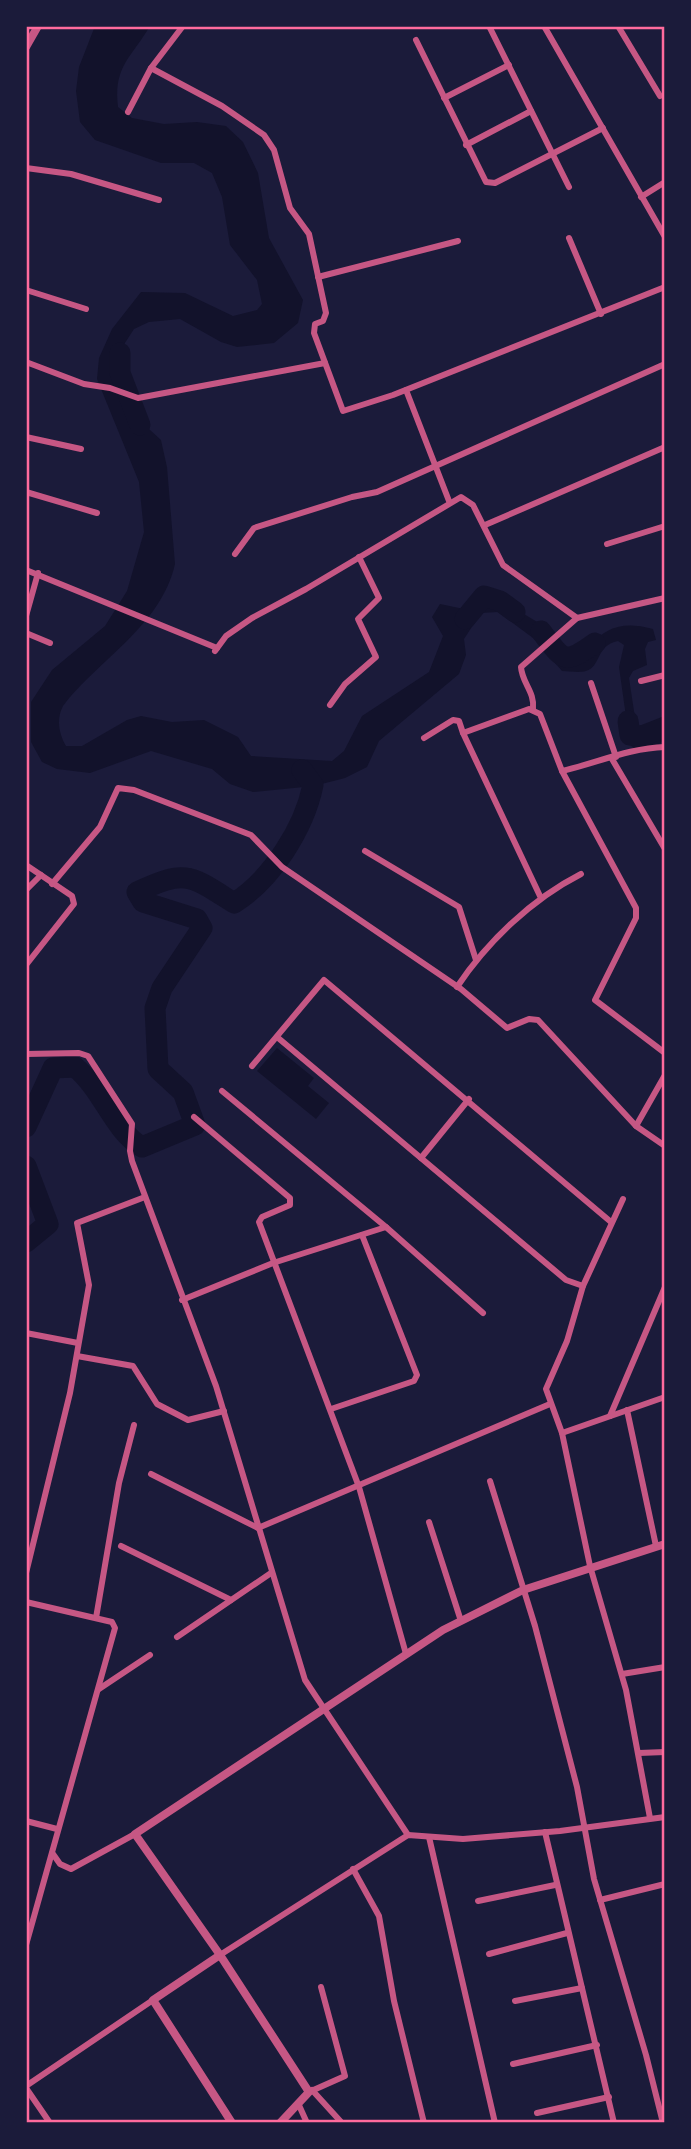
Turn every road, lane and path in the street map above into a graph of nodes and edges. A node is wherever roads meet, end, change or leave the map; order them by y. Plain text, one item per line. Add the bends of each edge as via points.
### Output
1 (38, 26) edge
2 (183, 26) edge
3 (489, 26) edge
4 (544, 26) edge
5 (618, 26) edge
6 (416, 40) dead end
7 (26, 47) edge
8 (509, 65) junction
9 (151, 68) junction
10 (660, 96) dead end
11 (444, 98) junction
12 (531, 111) junction
13 (128, 112) dead end
14 (603, 128) junction
15 (466, 145) junction
16 (552, 156) junction
17 (26, 168) edge
18 (665, 181) edge
19 (569, 187) dead end
20 (641, 197) junction
21 (159, 200) dead end
22 (665, 237) edge
23 (569, 238) dead end
24 (458, 241) dead end
25 (318, 277) junction
26 (665, 287) edge
27 (26, 290) edge
28 (86, 309) dead end
29 (601, 314) junction
30 (26, 362) edge
31 (325, 363) junction
32 (665, 364) edge
33 (406, 390) junction
34 (26, 437) edge
35 (665, 447) edge
36 (81, 449) dead end
37 (435, 465) junction
38 (26, 492) edge
39 (449, 501) junction
40 (97, 513) dead end
41 (485, 525) junction
42 (665, 526) edge
43 (607, 544) dead end
44 (235, 554) dead end
45 (359, 557) junction
46 (26, 570) edge
47 (38, 573) junction
48 (665, 598) edge
49 (26, 616) edge
50 (577, 618) junction
51 (26, 633) edge
52 (50, 643) dead end
53 (665, 675) edge
54 (641, 681) dead end
55 (591, 683) dead end
56 (330, 705) dead end
57 (533, 709) junction
58 (463, 733) junction
59 (424, 738) dead end
60 (665, 747) edge
61 (614, 758) junction
62 (562, 771) junction
63 (665, 849) edge
64 (365, 851) dead end
65 (26, 865) edge
66 (581, 874) dead end
67 (41, 875) junction
68 (52, 884) junction
69 (26, 890) edge
70 (540, 896) dead end
71 (476, 960) junction
72 (26, 965) edge
73 (457, 987) junction
74 (277, 1037) junction
75 (665, 1053) edge
76 (26, 1054) edge
77 (252, 1066) dead end
78 (665, 1075) edge
79 (222, 1091) dead end
80 (470, 1100) junction
81 (194, 1117) dead end
82 (636, 1126) junction
83 (665, 1146) edge
84 (421, 1158) junction
85 (145, 1197) junction
86 (623, 1199) dead end
87 (611, 1222) junction
88 (386, 1227) junction
89 (362, 1235) junction
90 (274, 1263) junction
91 (583, 1286) junction
92 (665, 1287) edge
93 (182, 1300) junction
94 (482, 1313) dead end
95 (26, 1333) edge
96 (78, 1343) junction
97 (77, 1356) junction
98 (665, 1397) edge
99 (550, 1404) junction
100 (331, 1409) junction
101 (627, 1410) junction
102 (223, 1411) junction
103 (610, 1416) junction
104 (134, 1425) dead end
105 (562, 1433) junction
106 (150, 1474) dead end
107 (490, 1481) dead end
108 (359, 1487) junction
109 (429, 1522) dead end
110 (258, 1528) junction
111 (661, 1545) edge
112 (121, 1546) dead end
113 (590, 1566) junction
114 (26, 1573) edge
115 (271, 1573) junction
116 (523, 1590) junction
117 (231, 1600) junction
118 (26, 1602) edge
119 (96, 1618) junction
120 (461, 1621) junction
121 (177, 1637) dead end
122 (406, 1654) junction
123 (150, 1655) dead end
124 (665, 1667) edge
125 (622, 1674) junction
126 (98, 1690) junction
127 (323, 1708) junction
128 (665, 1752) edge
129 (639, 1753) junction
130 (665, 1817) edge
131 (650, 1818) junction
132 (26, 1821) edge
133 (584, 1826) junction
134 (57, 1829) junction
135 (545, 1832) junction
136 (135, 1834) junction
137 (408, 1835) junction
138 (429, 1837) junction
139 (53, 1854) junction
140 (353, 1869) junction
141 (665, 1884) edge
142 (555, 1885) junction
143 (600, 1900) junction
144 (478, 1901) dead end
145 (567, 1933) junction
146 (26, 1945) edge
147 (489, 1954) dead end
148 (220, 1955) junction
149 (321, 1987) dead end
150 (582, 1988) junction
151 (153, 2000) junction
152 (515, 2001) dead end
153 (597, 2045) junction
154 (513, 2064) dead end
155 (26, 2087) edge
156 (310, 2091) junction
157 (608, 2097) junction
158 (298, 2103) junction
159 (537, 2113) dead end
160 (50, 2123) edge
161 (232, 2123) edge
162 (280, 2123) edge
163 (307, 2123) edge
164 (342, 2123) edge
165 (424, 2123) edge
166 (495, 2123) edge
167 (614, 2123) edge
168 (663, 2123) edge

1 - 7 street
2 - 9 street
3 - 8 street
4 - 14 street
5 - 10 street
6 - 11 street
8 - 11 street
8 - 12 street
9 - 13 street
9 - 25 street via 222,106 264,135 274,150 290,208 309,234
11 - 15 street
12 - 15 street
12 - 16 street
14 - 16 street
14 - 20 street
15 - 16 street via 490,183
16 - 19 street
17 - 21 street via 61,172
18 - 20 street
20 - 22 street
23 - 29 street
24 - 25 street
25 - 31 street via 326,313 313,327
26 - 29 street
27 - 28 street
29 - 33 street
30 - 31 street via 138,398
31 - 33 street via 342,411
32 - 37 street
33 - 37 street
34 - 36 street
35 - 41 street
37 - 39 street
37 - 44 street via 377,492 254,528
38 - 40 street
39 - 41 street via 461,497 471,501
39 - 45 street
41 - 50 street via 503,565
42 - 43 street
45 - 47 street via 252,618 226,636 216,650
45 - 56 street via 379,598 358,620 376,657 345,684
46 - 47 street
47 - 49 street
48 - 50 street
50 - 57 street via 521,670 533,695
51 - 52 street
53 - 54 street
55 - 61 street
57 - 58 street
57 - 62 street via 540,714
58 - 59 street via 459,721 453,720
58 - 70 street
60 - 61 street via 625,752
61 - 62 street
61 - 63 street
62 - 75 street via 637,913 595,1000
64 - 71 street via 459,907
65 - 67 street
66 - 71 street via 515,922
67 - 68 street
67 - 69 street
68 - 72 street via 72,897 74,904
68 - 73 street via 100,827 114,791 121,787 251,835 282,867
71 - 73 street
73 - 82 street via 507,1028 538,1020
74 - 77 street
74 - 80 street via 324,980
74 - 84 street
76 - 85 street via 88,1056 133,1128 130,1151
78 - 82 street
79 - 88 street
80 - 84 street
80 - 87 street
81 - 90 street via 290,1198 290,1205 259,1222
82 - 83 street
84 - 91 street via 566,1280
85 - 93 street
85 - 96 street via 78,1220 89,1284
86 - 87 street
87 - 91 street
88 - 89 street
88 - 94 street
89 - 90 street
89 - 100 street via 417,1376 414,1381
90 - 93 street
90 - 100 street
91 - 99 street via 567,1341 546,1389
92 - 103 street
93 - 102 street
95 - 96 street
96 - 97 street
97 - 102 street via 133,1366 157,1404 188,1420
97 - 114 street
98 - 101 street
99 - 105 street
99 - 108 street
100 - 108 street
101 - 103 street
101 - 111 street
102 - 110 street
103 - 105 street
104 - 119 street via 119,1483
105 - 113 street
106 - 110 street
107 - 116 street
108 - 110 street
108 - 122 street
109 - 120 street
110 - 115 street
111 - 113 street
112 - 117 street
113 - 116 street
113 - 125 street
115 - 117 street
115 - 127 street via 305,1681
116 - 120 street
116 - 133 street
117 - 121 street
118 - 119 street
119 - 126 street via 112,1622 115,1628
120 - 122 street
122 - 127 street
123 - 126 street
124 - 125 street
125 - 129 street
126 - 134 street
127 - 136 street
127 - 137 street
128 - 129 street
129 - 131 street
130 - 131 street
131 - 133 street
132 - 134 street
133 - 135 street
133 - 143 street
134 - 139 street
135 - 138 street
135 - 142 street
136 - 139 street via 71,1869
136 - 148 street
137 - 138 street
137 - 140 street
138 - 166 street
139 - 146 street
140 - 148 street
140 - 165 street via 379,1916
141 - 143 street
142 - 144 street
142 - 145 street
143 - 168 street
145 - 147 street
145 - 150 street
148 - 151 street
148 - 156 street
149 - 156 street via 345,2076
150 - 152 street
150 - 153 street
151 - 155 street
151 - 161 street
153 - 154 street
153 - 157 street
155 - 160 street
156 - 158 street
156 - 164 street
157 - 159 street
157 - 167 street
158 - 162 street
158 - 163 street

